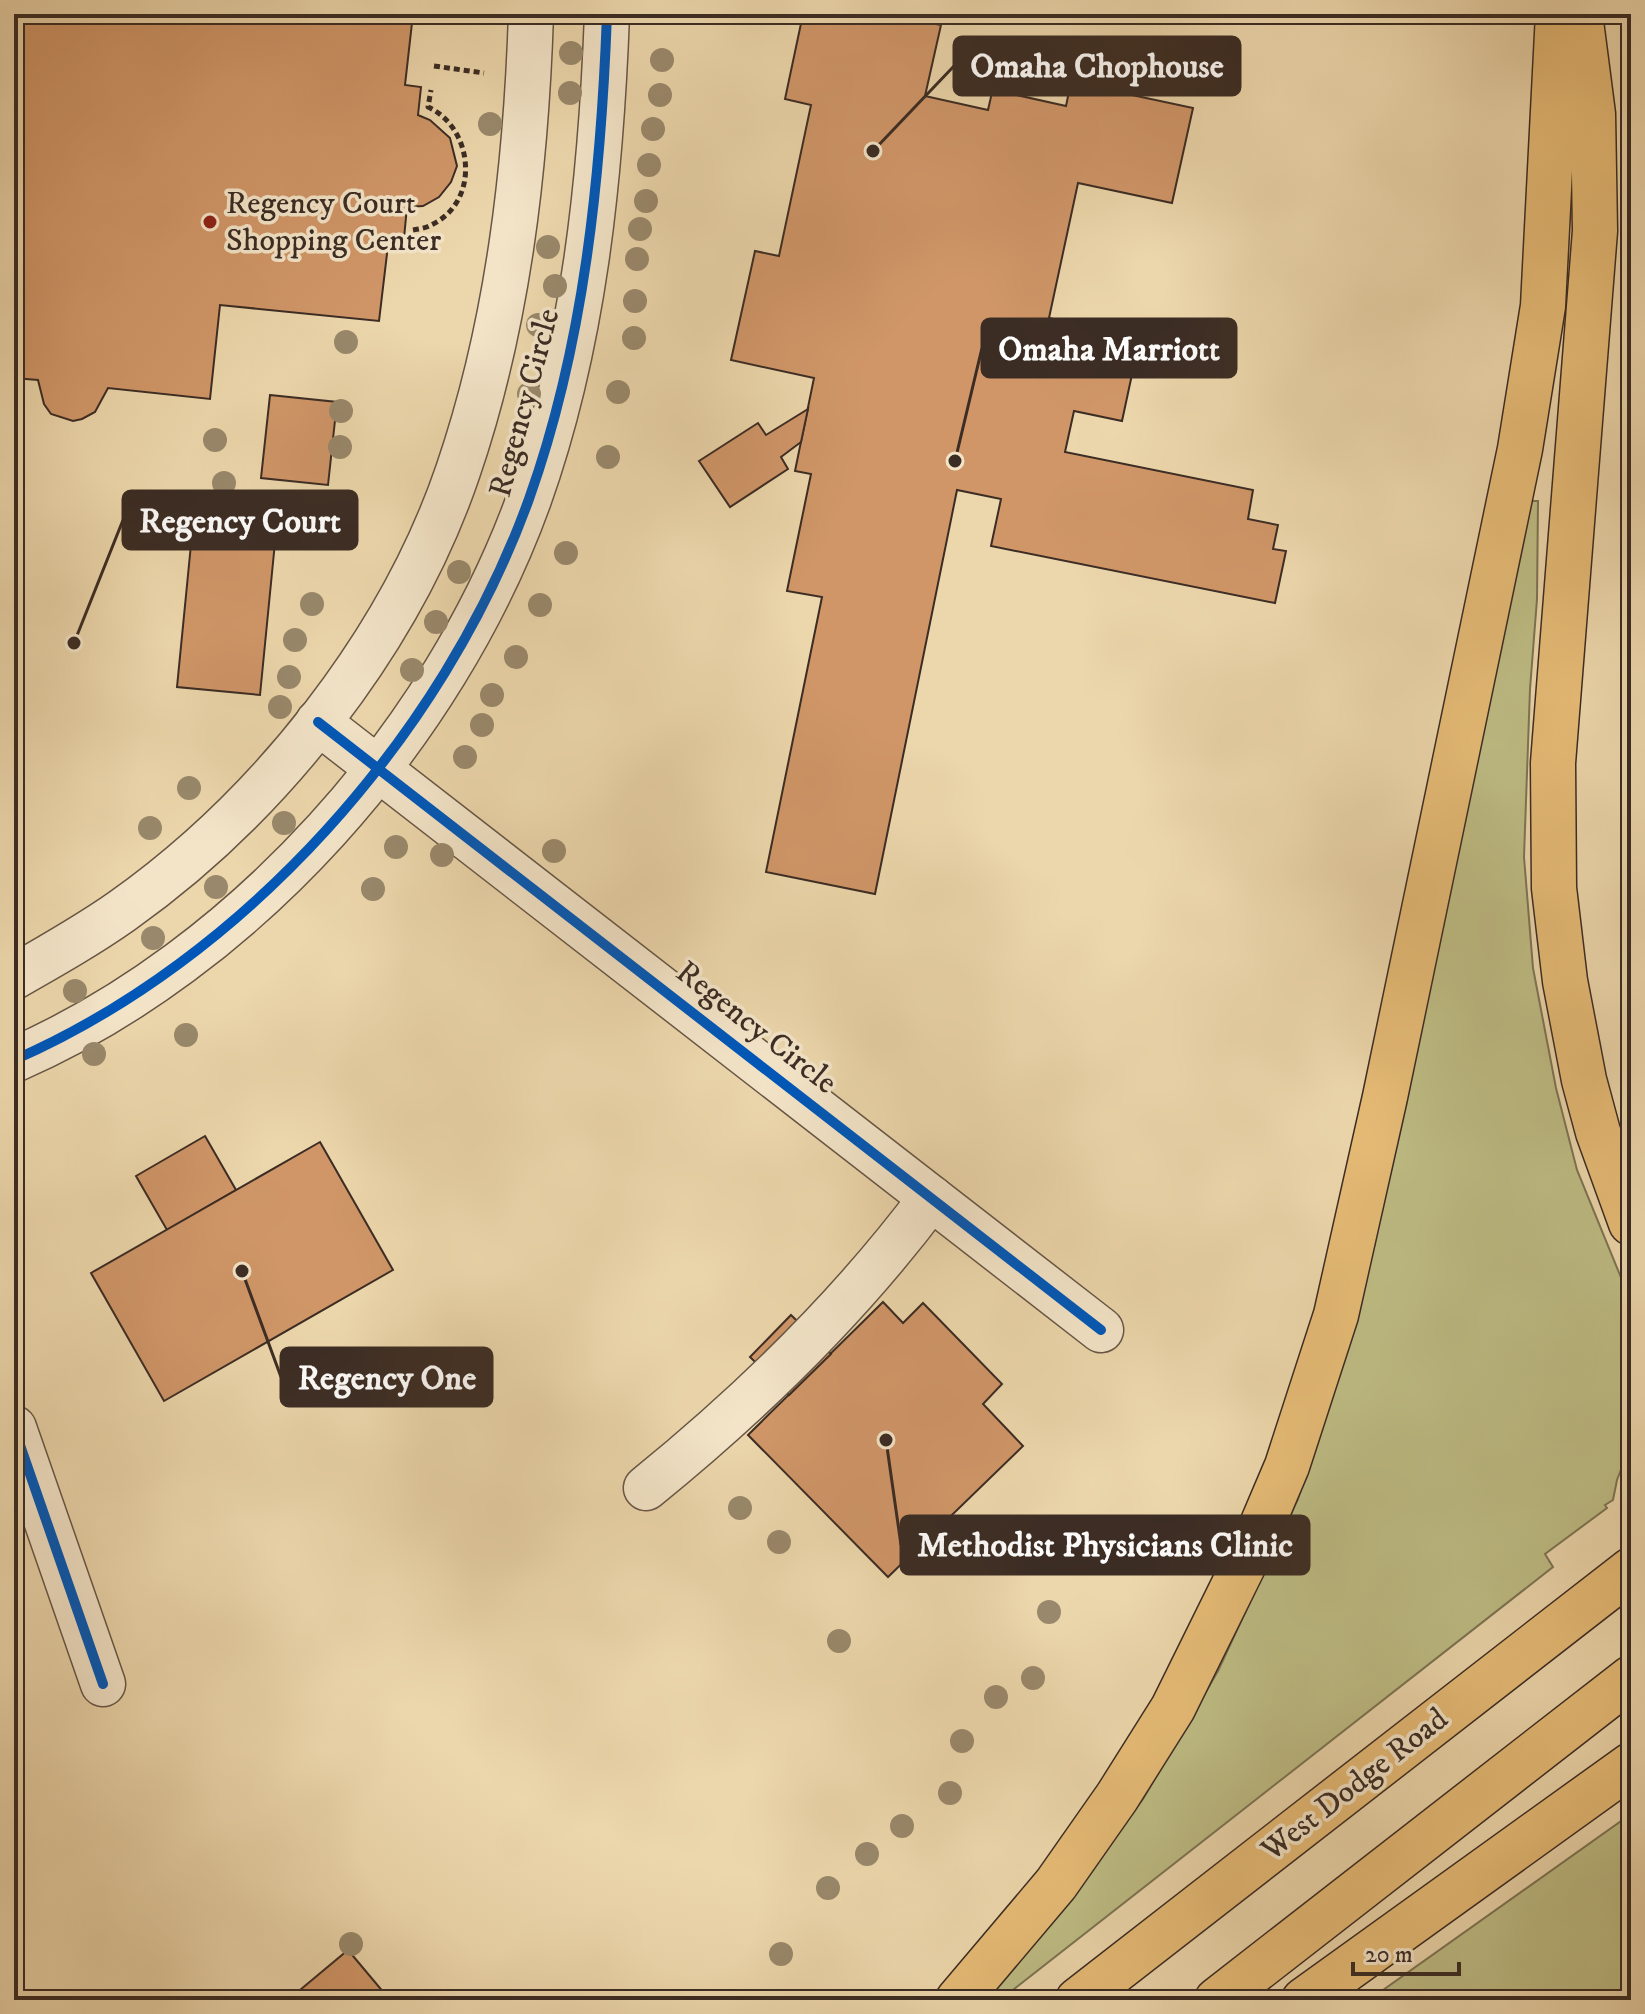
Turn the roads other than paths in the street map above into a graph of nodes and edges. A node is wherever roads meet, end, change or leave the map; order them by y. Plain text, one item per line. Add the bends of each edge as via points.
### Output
1 (531, 14) edge
2 (607, 14) edge
3 (1558, 14) edge
4 (1580, 14) edge
5 (318, 722) junction
6 (379, 768) junction
7 (14, 977) edge
8 (14, 1060) edge
9 (931, 1198) junction
10 (1631, 1223) edge
11 (1101, 1330) dead end
12 (14, 1428) edge
13 (646, 1488) dead end
14 (1631, 1570) edge
15 (1631, 1678) edge
16 (103, 1684) dead end
17 (1631, 1765) edge
18 (958, 2000) edge
19 (1078, 2000) edge
20 (1217, 2000) edge
21 (1304, 2000) edge

1 - 5 street, Regency Circle via 520,178 478,410 427,547 396,606
2 - 6 street, Regency Circle via 591,218 568,361 529,500 450,664
3 - 18 highway via 1543,306 1520,449 1336,1315 1287,1466 1173,1708 1056,1884
4 - 10 highway via 1593,114 1595,231 1553,763 1554,888 1581,1065 1598,1132
5 - 6 street, Regency Circle
5 - 7 street, Regency Circle via 229,822 180,865 124,910
6 - 8 street, Regency Circle via 283,874 230,922 102,1015
6 - 9 street, Regency Circle
9 - 11 street, Regency Circle
9 - 13 street via 894,1248 800,1351
12 - 16 street
14 - 19 highway, West Dodge Road
15 - 20 highway
17 - 21 highway

